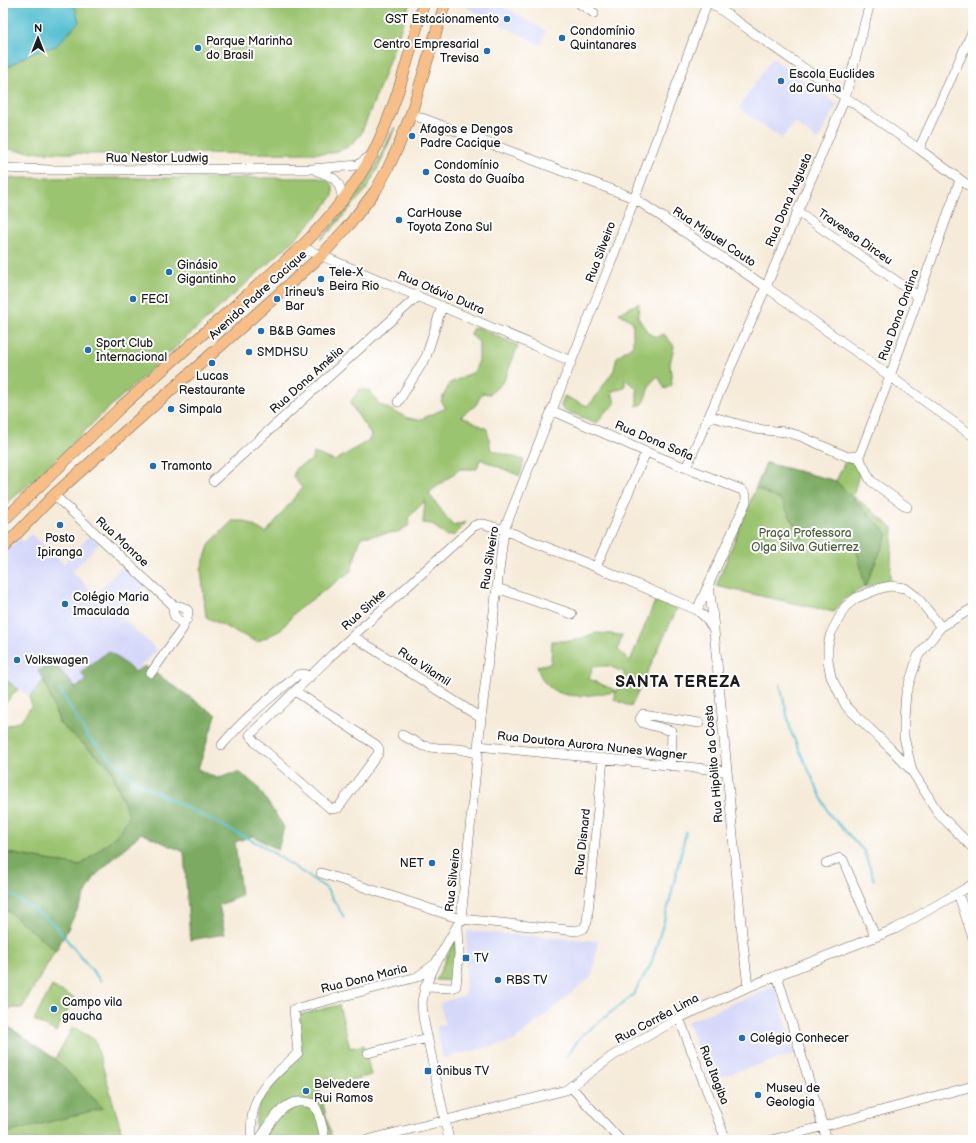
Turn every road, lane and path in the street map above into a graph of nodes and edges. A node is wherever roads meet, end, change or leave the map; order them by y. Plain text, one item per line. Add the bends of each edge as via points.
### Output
1 (424, 3) edge
2 (445, 3) edge
3 (579, 3) edge
4 (707, 3) edge
5 (711, 3) edge
6 (870, 3) edge
7 (594, 13) dead end
8 (973, 30) edge
9 (845, 98) junction
10 (411, 114) junction
11 (919, 149) junction
12 (373, 153) junction
13 (3, 168) edge
14 (312, 169) junction
15 (960, 180) junction
16 (973, 189) edge
17 (634, 198) junction
18 (343, 201) junction
19 (797, 211) junction
20 (301, 247) junction
21 (322, 255) junction
22 (766, 287) junction
23 (418, 296) junction
24 (919, 297) junction
25 (442, 306) junction
26 (572, 361) junction
27 (890, 376) junction
28 (398, 402) dead end
29 (551, 410) junction
30 (710, 416) junction
31 (973, 436) edge
32 (646, 452) junction
33 (858, 456) junction
34 (686, 468) junction
35 (213, 481) dead end
36 (54, 496) junction
37 (907, 507) dead end
38 (3, 521) edge
39 (504, 530) junction
40 (3, 548) edge
41 (596, 567) junction
42 (709, 584) junction
43 (497, 588) junction
44 (973, 608) edge
45 (696, 610) junction
46 (572, 614) dead end
47 (941, 627) junction
48 (714, 630) junction
49 (353, 636) junction
50 (151, 673) dead end
51 (310, 677) junction
52 (295, 691) junction
53 (481, 718) junction
54 (699, 723) dead end
55 (402, 735) dead end
56 (222, 745) dead end
57 (478, 750) junction
58 (603, 759) junction
59 (671, 766) junction
60 (727, 771) junction
61 (912, 771) junction
62 (973, 848) edge
63 (826, 863) dead end
64 (321, 873) dead end
65 (973, 884) edge
66 (958, 894) junction
67 (459, 922) junction
68 (875, 936) junction
69 (973, 938) edge
70 (436, 963) junction
71 (777, 975) junction
72 (425, 987) junction
73 (748, 987) junction
74 (679, 1018) junction
75 (428, 1038) junction
76 (368, 1054) dead end
77 (973, 1086) edge
78 (571, 1087) junction
79 (445, 1121) junction
80 (823, 1126) junction
81 (252, 1140) edge
82 (259, 1140) edge
83 (325, 1140) edge
84 (367, 1140) edge
85 (449, 1140) edge
86 (620, 1140) edge
87 (726, 1140) edge
88 (772, 1140) edge
89 (827, 1140) edge

1 - 12 main road, Avenida Padre Cacique via 393,107
2 - 10 main road, Avenida Padre Cacique
3 - 7 street
4 - 17 street, Rua Silveiro
5 - 9 street
6 - 9 street, Rua Dona Augusta
8 - 11 street
9 - 11 street
9 - 19 street, Rua Dona Augusta
10 - 17 street, Rua Miguel Couto
10 - 21 main road, Avenida Padre Cacique via 376,190
11 - 15 street
12 - 14 street, Rua Nestor Ludwig via 364,162 351,167
12 - 18 main road, Avenida Padre Cacique
13 - 14 street, Rua Nestor Ludwig
14 - 18 street, Rua Nestor Ludwig via 330,175 338,184
15 - 16 street
15 - 24 street, Rua Dona Ondina
17 - 22 street, Rua Miguel Couto
17 - 26 street, Rua Silveiro
18 - 20 main road, Avenida Padre Cacique
19 - 22 street, Rua Dona Augusta
19 - 24 street, Travessa Dirceu
20 - 21 street, Rua Otávio Dutra
20 - 38 main road, Avenida Padre Cacique via 123,405
21 - 23 street, Rua Otávio Dutra
21 - 36 main road, Avenida Padre Cacique
22 - 27 street, Rua Miguel Couto
22 - 30 street, Rua Dona Augusta
23 - 25 street, Rua Otávio Dutra
23 - 35 street, Rua Dona Amélia
24 - 27 street, Rua Dona Ondina
25 - 26 street, Rua Otávio Dutra
25 - 28 street via 426,357
26 - 29 street, Rua Silveiro
27 - 31 street, Rua Miguel Couto
27 - 33 street, Rua Dona Ondina
29 - 32 street, Rua Dona Sofia
29 - 39 street, Rua Silveiro
30 - 33 street via 755,429 786,432 848,457
30 - 34 street, Rua Dona Augusta
32 - 34 street, Rua Dona Sofia
32 - 41 street
33 - 37 street via 872,481
34 - 42 street, Rua Dona Sofia via 742,490 746,495 746,502
36 - 40 main road, Avenida Padre Cacique
36 - 50 street, Rua Monroe via 174,606 181,606 188,611 189,616 184,621 183,628
39 - 41 street
39 - 43 street, Rua Silveiro
39 - 49 street, Rua Sinke via 484,524 474,526
41 - 45 street
42 - 45 street
42 - 48 street, Rua Hipólito da Costa
43 - 46 street
43 - 53 street, Rua Silveiro
44 - 47 street
45 - 48 street via 706,618
47 - 61 street via 918,656 906,693 904,737
47 - 61 street via 917,597 905,588 891,586 856,598 845,607 831,633 828,646 831,677 846,706
48 - 60 street, Rua Hipólito da Costa
49 - 51 street, Rua Sinke
49 - 53 street, Rua Vilamil
51 - 52 street, Rua Sinke
51 - 56 street via 298,674 247,718
52 - 52 street, Rua Sinke via 250,735 331,809 338,808 378,754 379,749
53 - 57 street, Rua Silveiro
54 - 59 street via 643,714 640,719 643,723 672,731
55 - 57 street, Rua Doutora Aurora Nunes Wagner via 423,746
57 - 58 street, Rua Doutora Aurora Nunes Wagner
57 - 67 street, Rua Silveiro
58 - 59 street, Rua Doutora Aurora Nunes Wagner
58 - 67 street, Rua Disnard via 587,922 584,928 577,931
59 - 60 street, Rua Doutora Aurora Nunes Wagner
60 - 73 street, Rua Hipólito da Costa
61 - 62 street via 939,814
63 - 68 street via 840,858 843,860
64 - 67 street
65 - 66 street, Rua Corrêa Lima
66 - 68 street, Rua Corrêa Lima via 895,929
66 - 69 street
67 - 70 street, Rua Silveiro
67 - 72 street via 456,986
68 - 71 street, Rua Corrêa Lima
70 - 72 street, Rua Silveiro
70 - 81 street, Rua Dona Maria via 417,978 294,1009 298,1052 266,1084 254,1104
71 - 73 street, Rua Corrêa Lima
71 - 80 street
72 - 75 street, Rua Silveiro via 422,1002
73 - 74 street, Rua Corrêa Lima
74 - 78 street, Rua Corrêa Lima via 614,1055
74 - 87 street, Rua Itagiba
75 - 76 street
75 - 79 street, Rua Silveiro
77 - 80 street
78 - 79 street, Rua Corrêa Lima
78 - 86 street
79 - 84 street, Rua Corrêa Lima
79 - 85 street, Rua Silveiro
80 - 88 street
80 - 89 street
82 - 83 street via 284,1107 303,1101 310,1102 317,1110

